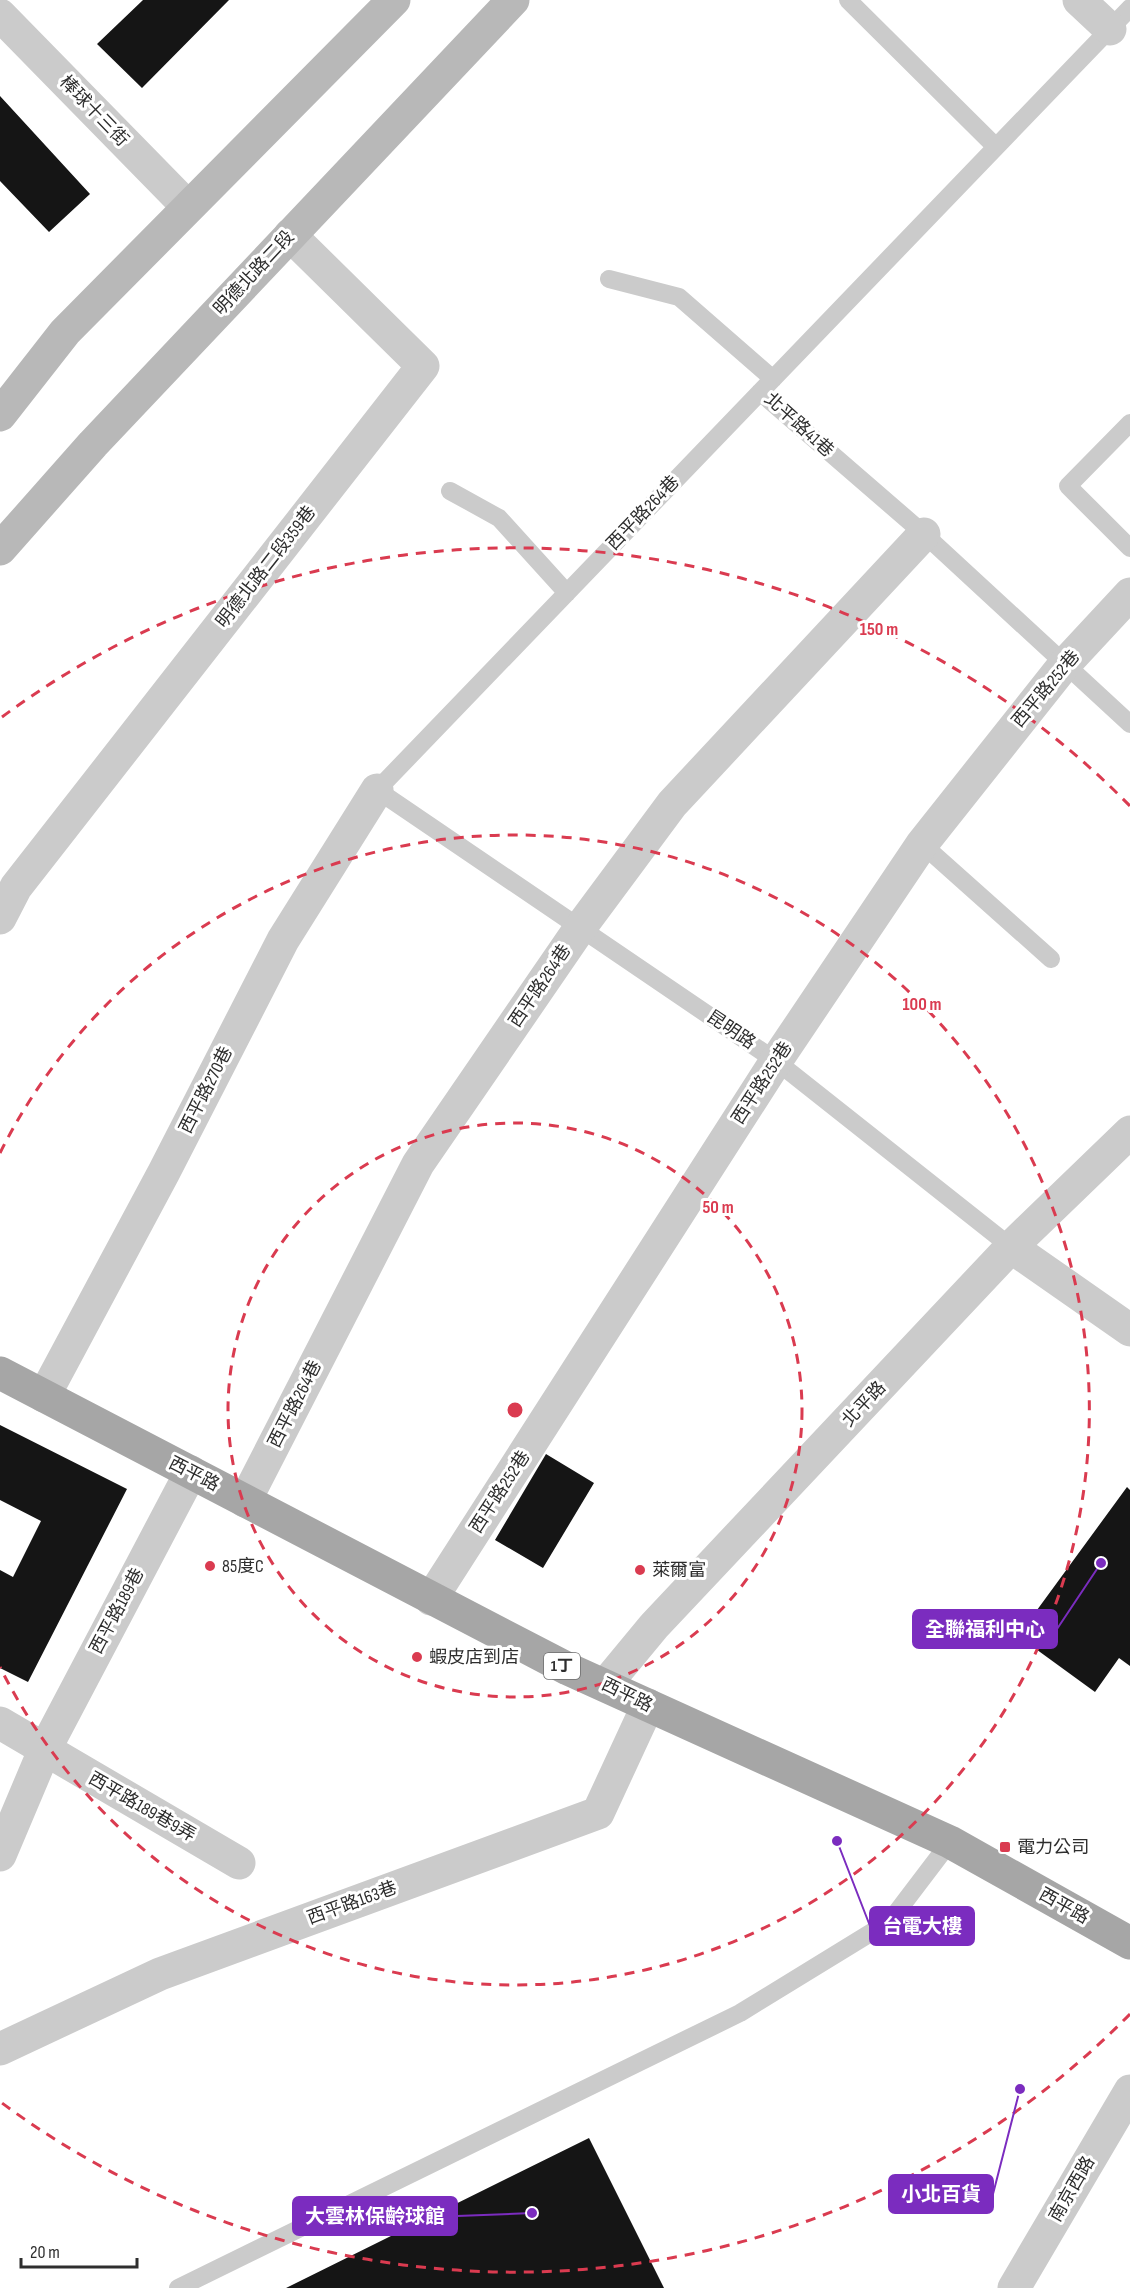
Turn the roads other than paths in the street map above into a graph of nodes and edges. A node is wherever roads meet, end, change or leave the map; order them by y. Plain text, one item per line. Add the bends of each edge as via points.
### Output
1 (394, 0) edge
2 (513, 0) edge
3 (848, 0) edge
4 (1079, 0) edge
5 (0, 15) edge
6 (1120, 18) edge
7 (996, 147) junction
8 (187, 206) junction
9 (290, 236) junction
10 (609, 279) dead end
11 (773, 379) junction
12 (760, 393) junction
13 (0, 415) edge
14 (1130, 423) edge
15 (450, 491) dead end
16 (924, 534) junction
17 (1130, 548) edge
18 (0, 549) edge
19 (567, 593) junction
20 (1130, 594) edge
21 (1064, 665) junction
22 (1130, 724) edge
23 (377, 790) junction
24 (922, 844) junction
25 (0, 918) edge
26 (580, 928) junction
27 (1052, 958) dead end
28 (776, 1061) junction
29 (1130, 1132) edge
30 (1011, 1247) junction
31 (1130, 1330) edge
32 (0, 1373) edge
33 (44, 1396) junction
34 (191, 1472) junction
35 (245, 1500) junction
36 (431, 1599) junction
37 (606, 1684) junction
38 (648, 1705) junction
39 (0, 1723) edge
40 (44, 1750) junction
41 (950, 1842) junction
42 (0, 1855) edge
43 (239, 1863) dead end
44 (1130, 1943) edge
45 (0, 2049) edge
46 (1130, 2091) edge
47 (186, 2286) edge
48 (1014, 2288) edge

1 - 8 main road
2 - 9 main road, 明德北路二段
3 - 7 lane
4 - 6 street
5 - 8 street, 棒球十三街
6 - 7 lane, 北平路41巷
7 - 11 lane, 北平路41巷
8 - 13 main road via 65,332
9 - 18 main road, 明德北路二段 via 93,444
9 - 25 street, 明德北路二段359巷 via 423,366 16,887
10 - 11 lane via 679,297
11 - 12 lane, 北平路41巷
12 - 16 lane, 北平路41巷
12 - 19 lane, 西平路264巷
14 - 17 lane via 1068,486
15 - 19 lane via 499,518
16 - 21 lane, 北平路41巷
16 - 26 street, 西平路264巷 via 672,804
19 - 23 lane, 西平路264巷
20 - 21 street, 西平路252巷
21 - 22 lane, 北平路41巷
21 - 24 street, 西平路252巷
23 - 26 lane, 昆明路
23 - 33 street, 西平路270巷 via 283,940
24 - 27 lane
24 - 28 street, 西平路252巷
26 - 28 lane, 昆明路
26 - 35 street, 西平路264巷 via 418,1164
28 - 30 lane, 昆明路
28 - 36 street, 西平路252巷
29 - 30 street, 北平路
30 - 31 street, 昆明路
30 - 37 street, 北平路 via 654,1626
32 - 33 main road, 西平路 / 1丁
33 - 34 main road, 西平路 / 1丁
34 - 35 main road, 西平路 / 1丁
34 - 40 street, 西平路189巷
35 - 36 main road, 西平路 / 1丁
36 - 37 main road, 西平路 / 1丁 via 568,1669
37 - 38 main road, 西平路 / 1丁
38 - 41 main road, 西平路 / 1丁
38 - 45 street, 西平路163巷 via 598,1813 160,1974
39 - 40 street
40 - 42 street, 西平路189巷
40 - 43 street, 西平路189巷9弄
41 - 44 main road, 西平路 / 1丁
41 - 47 lane via 890,1921 740,2013
46 - 48 street, 南京西路

